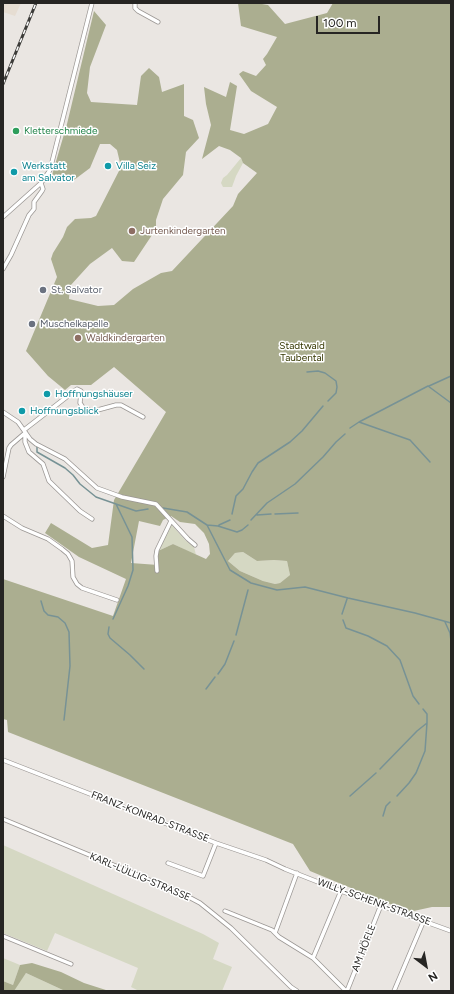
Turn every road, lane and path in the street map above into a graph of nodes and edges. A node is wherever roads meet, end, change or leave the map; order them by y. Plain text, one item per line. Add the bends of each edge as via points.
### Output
1 (92, 3) edge
2 (135, 3) edge
3 (158, 22) dead end
4 (41, 183) junction
5 (3, 217) edge
6 (3, 269) edge
7 (3, 412) edge
8 (143, 417) dead end
9 (25, 432) junction
10 (3, 477) edge
11 (3, 516) edge
12 (92, 519) dead end
13 (170, 521) junction
14 (195, 545) dead end
15 (157, 571) dead end
16 (117, 600) dead end
17 (3, 760) edge
18 (3, 819) edge
19 (216, 842) junction
20 (168, 863) dead end
21 (297, 873) junction
22 (341, 891) junction
23 (381, 905) junction
24 (225, 911) dead end
25 (424, 920) junction
26 (451, 931) edge
27 (275, 933) junction
28 (3, 936) edge
29 (313, 958) junction
30 (71, 964) dead end
31 (297, 991) edge
32 (347, 991) edge
33 (394, 991) edge

1 - 4 street via 51,168
2 - 3 street via 138,11
4 - 5 street
4 - 6 street via 43,189 34,202 34,209
7 - 9 street via 18,422
8 - 9 street via 121,405 94,411 84,409 80,403 81,392 77,389
9 - 10 street via 9,448
9 - 12 street via 29,452 43,464 49,481
9 - 13 street via 36,444 65,460 102,491 156,504
11 - 16 street via 22,528 48,539 68,554 72,561 73,577 82,588
13 - 14 street
13 - 15 street via 157,550
17 - 19 street, FRANZ-KONRAD-STRASSE
18 - 31 street, KARL-LÜLLIG-STRASSE via 200,903 231,928
19 - 20 street via 203,876
19 - 21 street, FRANZ-KONRAD-STRASSE
21 - 22 street, WILLY-SCHENK-STRASSE
21 - 27 street
22 - 23 street, WILLY-SCHENK-STRASSE
22 - 29 street
23 - 25 street, WILLY-SCHENK-STRASSE
23 - 32 street, AM HÖFLE
24 - 27 street
25 - 26 street, WILLY-SCHENK-STRASSE
25 - 33 street
27 - 29 street
28 - 30 street
29 - 32 street

